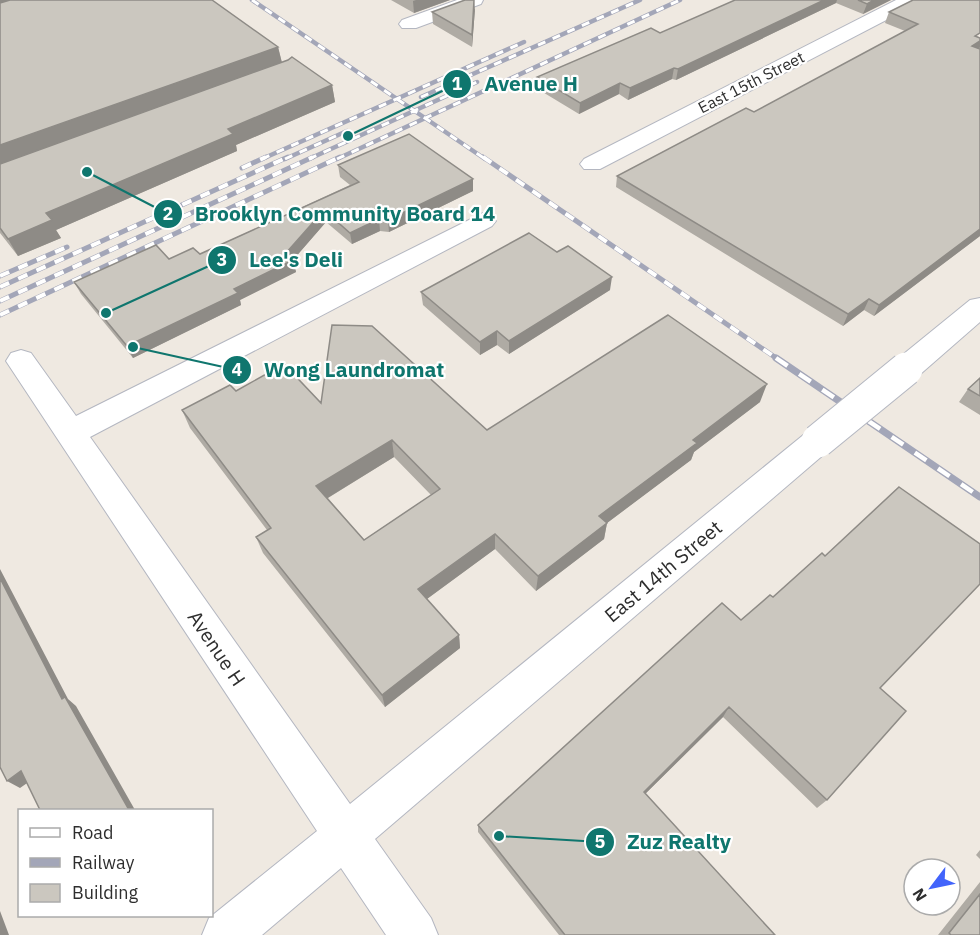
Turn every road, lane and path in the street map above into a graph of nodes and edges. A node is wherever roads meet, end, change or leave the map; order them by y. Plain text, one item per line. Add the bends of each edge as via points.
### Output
1 (474, 0) edge
2 (910, 0) edge
3 (409, 24) dead end
4 (592, 164) dead end
5 (483, 221) dead end
6 (980, 307) edge
7 (21, 361) dead end
8 (70, 433) junction
9 (346, 835) junction
10 (226, 935) edge
11 (414, 935) edge

1 - 3 street
2 - 4 street, East 15th Street
5 - 8 street
6 - 9 street, East 14th Street, bridge
7 - 8 street, Avenue H
8 - 9 street, Avenue H
9 - 10 street, East 14th Street
9 - 11 street, Avenue H

